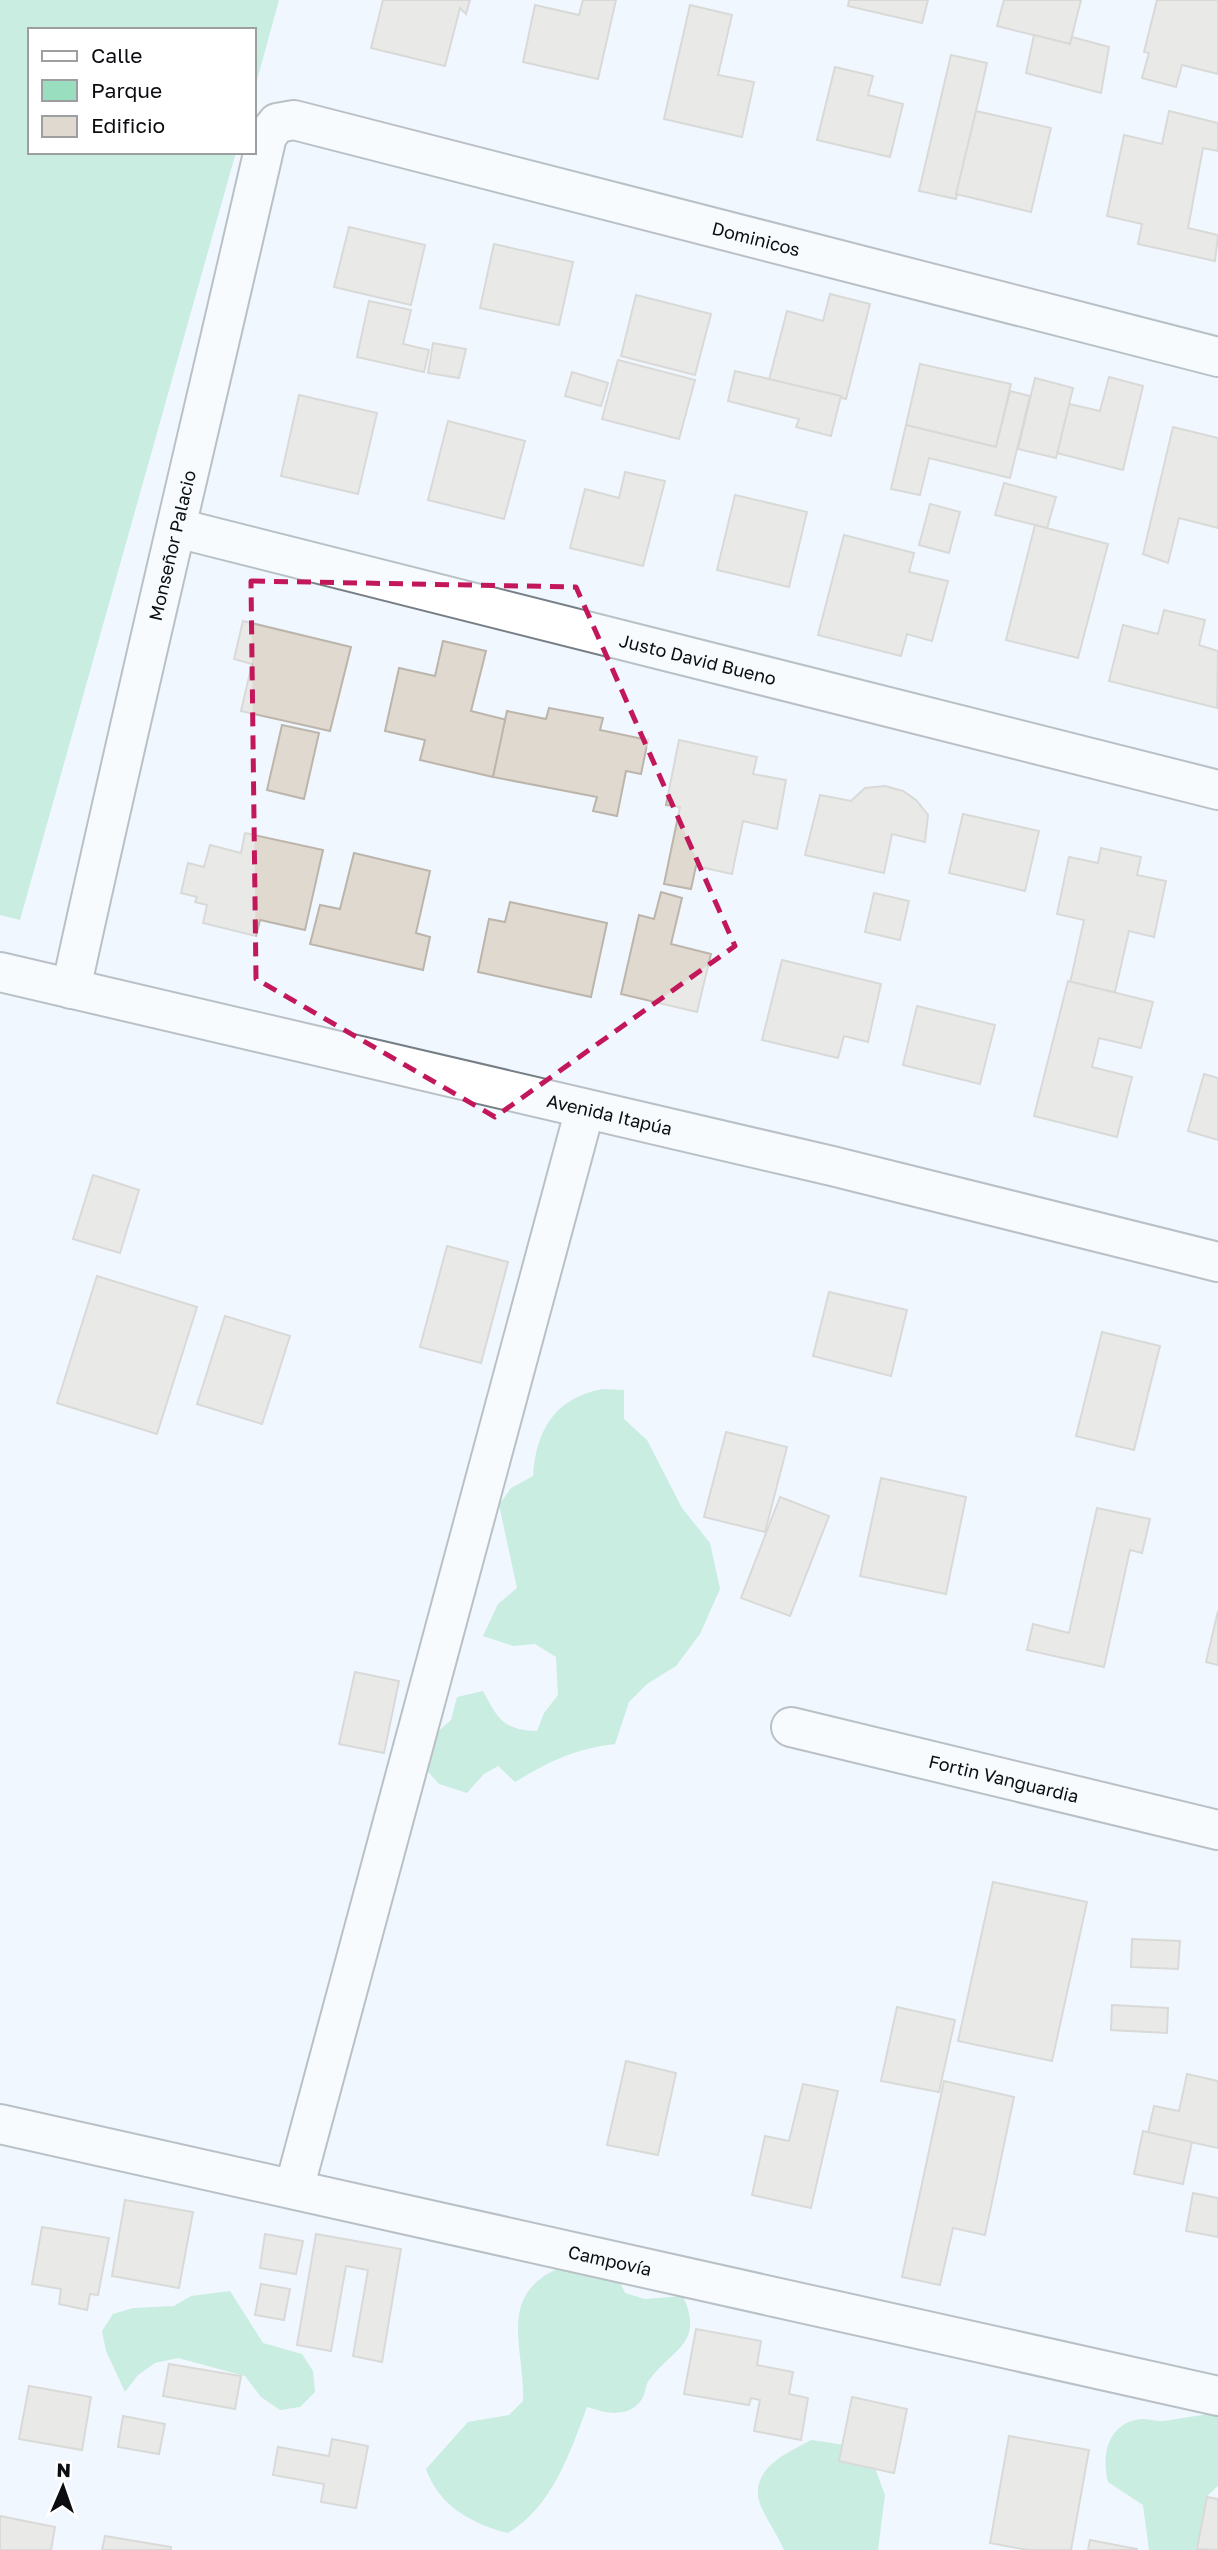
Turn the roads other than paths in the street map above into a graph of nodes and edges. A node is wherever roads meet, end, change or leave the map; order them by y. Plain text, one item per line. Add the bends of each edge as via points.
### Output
1 (294, 121) joint
2 (1218, 357) edge
3 (177, 528) junction
4 (1218, 790) edge
5 (0, 972) edge
6 (72, 989) junction
7 (584, 1109) junction
8 (1218, 1262) edge
9 (791, 1727) dead end
10 (1218, 1830) edge
11 (2, 2135) edge
12 (294, 2189) junction
13 (1218, 2396) edge

1 - 2 street, Dominicos
1 - 3 street, Monseñor Palacio via 277,123 267,136
3 - 4 street, Justo David Bueno
3 - 6 street, Monseñor Palacio via 126,736
5 - 6 street, Avenida Itapúa
6 - 7 street, Avenida Itapúa
7 - 8 street, Avenida Itapúa
7 - 12 street
9 - 10 street, Fortin Vanguardia
11 - 12 street, Campovía
12 - 13 street, Campovía

